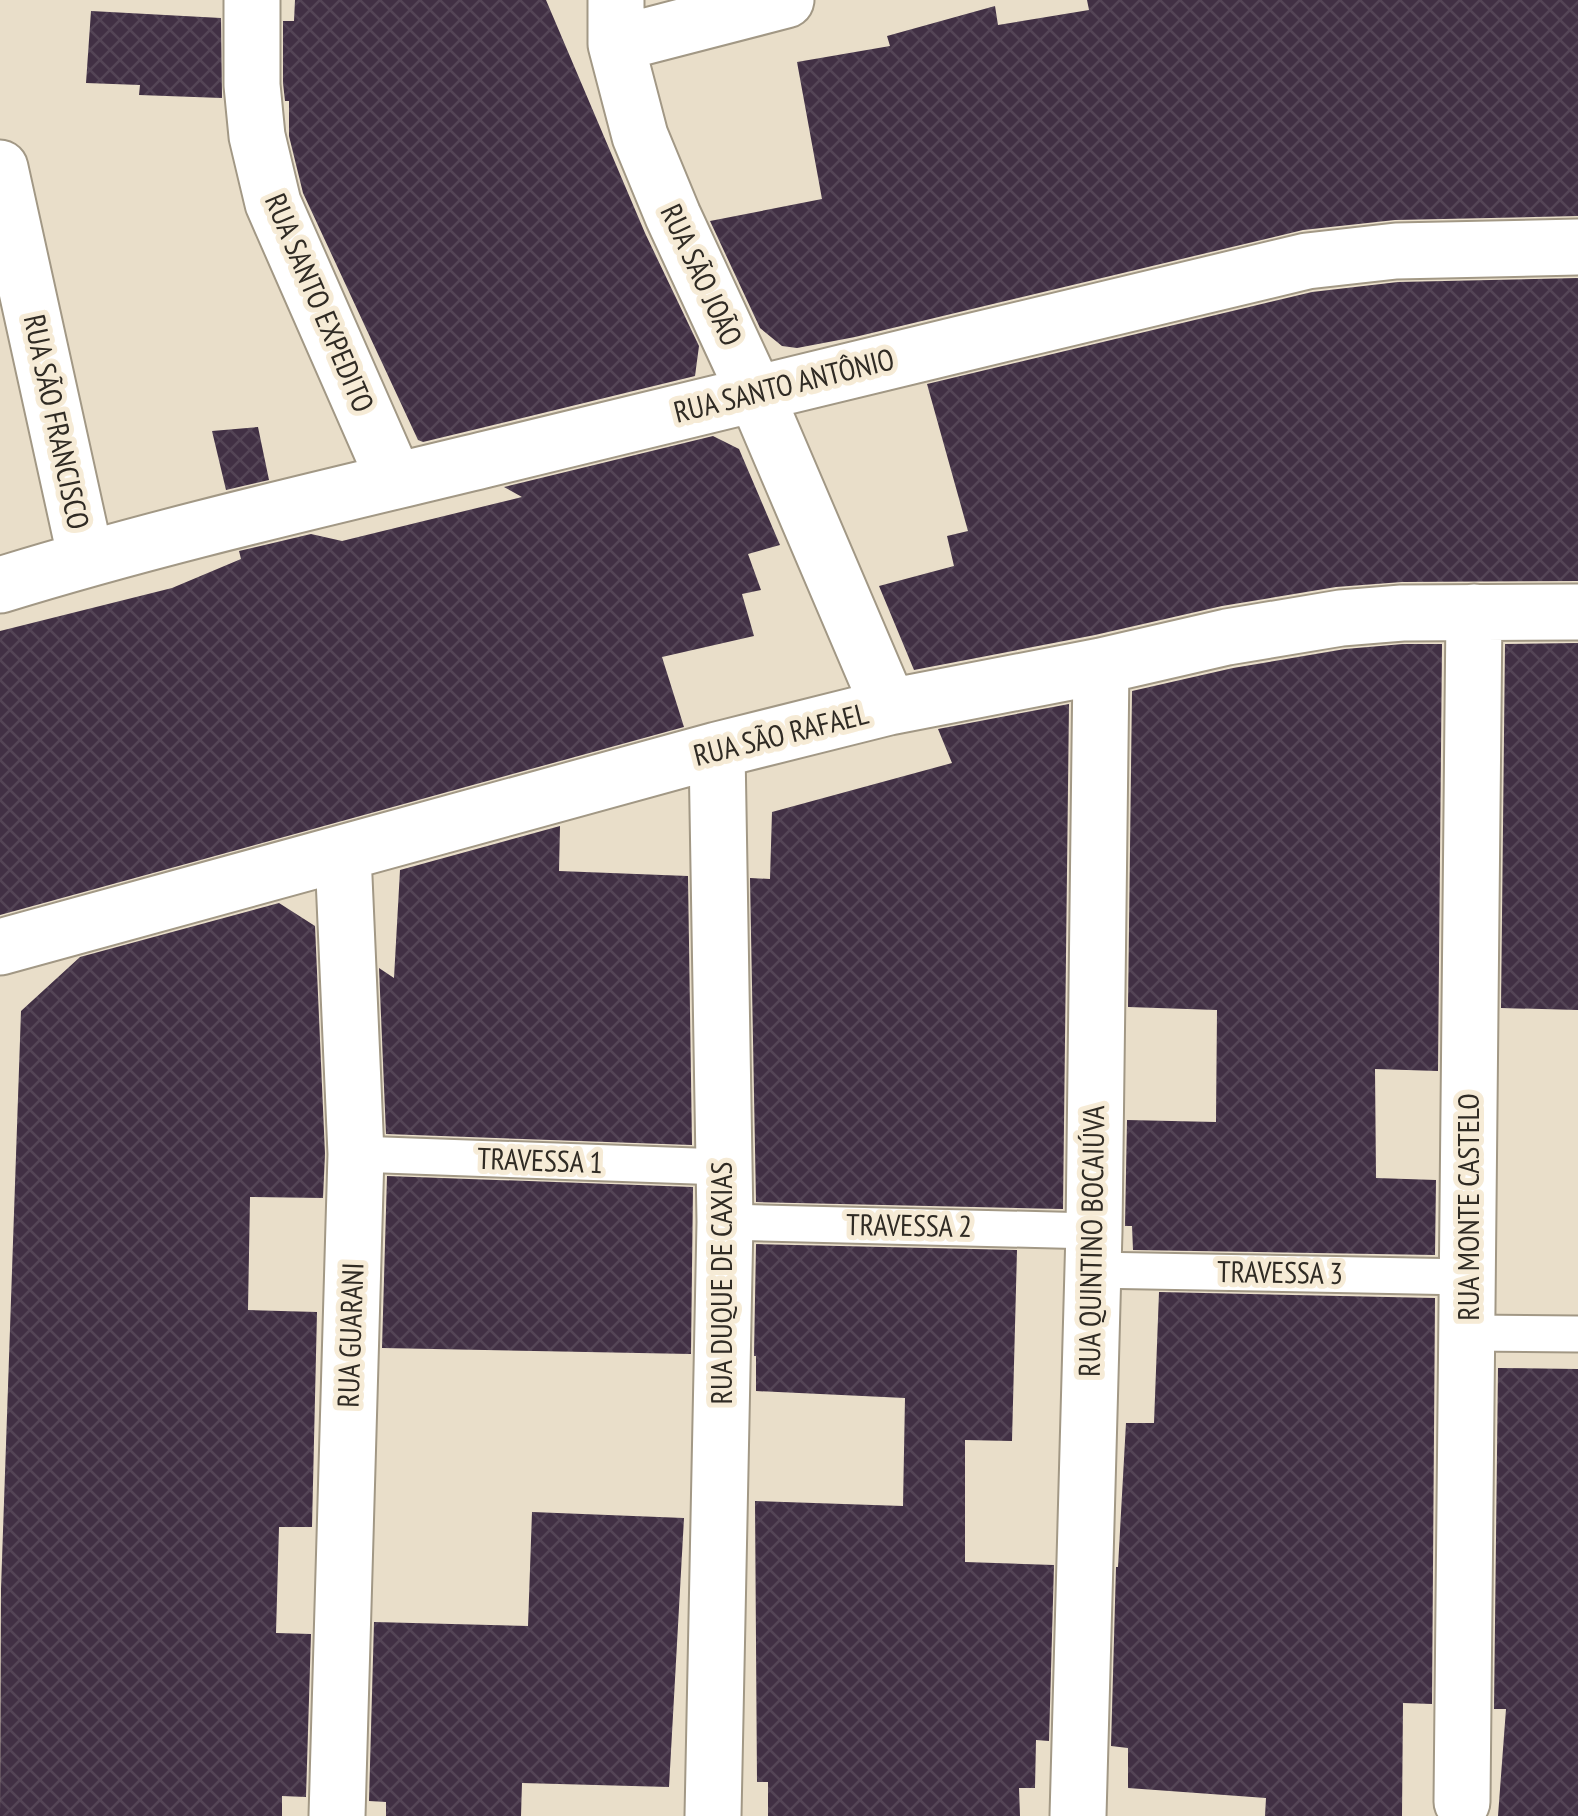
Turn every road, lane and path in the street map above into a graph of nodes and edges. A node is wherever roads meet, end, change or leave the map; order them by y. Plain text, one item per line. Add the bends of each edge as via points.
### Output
1 (252, 0) edge
2 (786, 0) edge
3 (616, 22) edge
4 (0, 168) edge
5 (1578, 247) edge
6 (755, 393) junction
7 (394, 482) junction
8 (86, 558) junction
9 (0, 585) edge
10 (1474, 612) junction
11 (1578, 612) edge
12 (1102, 666) junction
13 (889, 707) junction
14 (717, 750) junction
15 (344, 854) junction
16 (0, 947) edge
17 (356, 1154) junction
18 (724, 1167) junction
19 (725, 1222) junction
20 (1093, 1250) junction
21 (1468, 1277) junction
22 (1468, 1333) junction
23 (1578, 1334) edge
24 (1462, 1802) dead end
25 (337, 1816) edge
26 (713, 1816) edge
27 (1078, 1816) edge

1 - 7 street, RUA SANTO EXPEDITO via 257,136 273,203
2 - 3 street
3 - 6 street, RUA SÃO JOÃO via 640,136
4 - 8 street, RUA SÃO FRANCISCO
5 - 6 street, RUA SANTO ANTÔNIO via 1396,251 1307,262
6 - 7 street, RUA SANTO ANTÔNIO
6 - 13 street, RUA SÃO JOÃO
7 - 8 street, RUA SANTO ANTÔNIO
8 - 9 street, RUA SANTO ANTÔNIO
10 - 11 street, RUA SÃO RAFAEL
10 - 12 street, RUA SÃO RAFAEL via 1341,618
10 - 21 street, RUA MONTE CASTELO
12 - 13 street, RUA SÃO RAFAEL
12 - 20 street, RUA QUINTINO BOCAIÚVA
13 - 14 street, RUA SÃO RAFAEL
14 - 15 street, RUA SÃO RAFAEL
14 - 18 street, RUA DUQUE DE CAXIAS
15 - 16 street, RUA SÃO RAFAEL
15 - 17 street, RUA GUARANI
17 - 18 lane, TRAVESSA 1
17 - 25 street, RUA GUARANI
18 - 19 street, RUA DUQUE DE CAXIAS
19 - 20 lane, TRAVESSA 2
19 - 26 street, RUA DUQUE DE CAXIAS
20 - 21 lane, TRAVESSA 3
20 - 27 street, RUA QUINTINO BOCAIÚVA
21 - 22 street, RUA MONTE CASTELO
22 - 23 lane
22 - 24 street, RUA MONTE CASTELO

